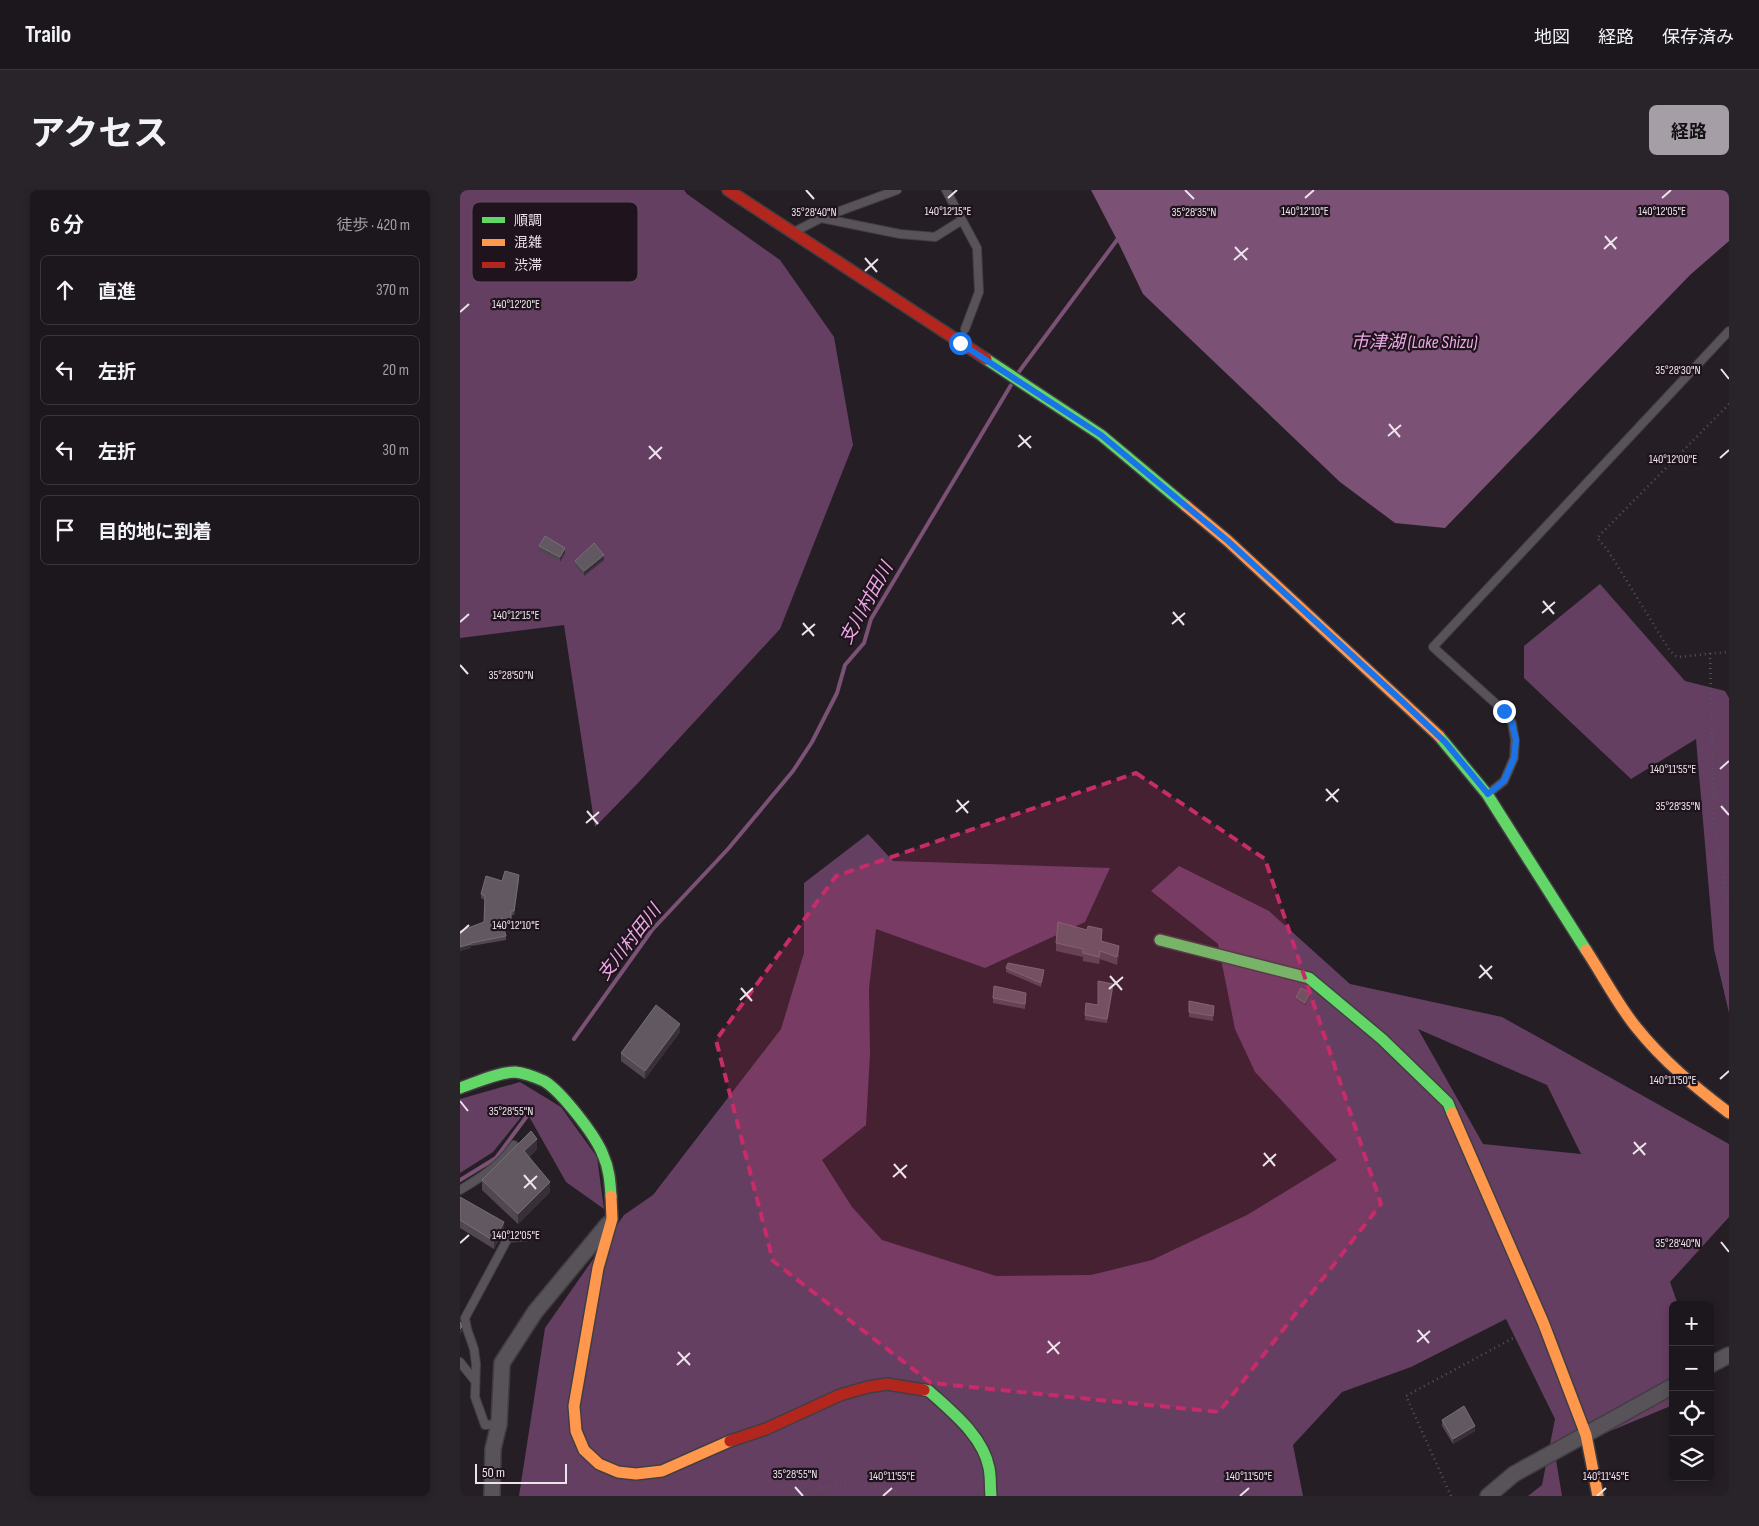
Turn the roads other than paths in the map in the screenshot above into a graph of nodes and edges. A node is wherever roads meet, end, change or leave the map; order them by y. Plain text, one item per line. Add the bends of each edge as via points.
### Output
1 (728, 190) edge
2 (897, 190) edge
3 (946, 190) edge
4 (821, 218) junction
5 (962, 220) junction
6 (792, 233) junction
7 (965, 330) dead end
8 (1729, 331) edge
9 (1488, 794) junction
10 (1160, 940) dead end
11 (460, 1088) edge
12 (1729, 1113) edge
13 (514, 1145) edge
14 (460, 1190) edge
15 (612, 1219) junction
16 (529, 1236) dead end
17 (1729, 1355) edge
18 (460, 1362) edge
19 (1714, 1363) edge
20 (475, 1381) junction
21 (1669, 1388) edge
22 (499, 1424) junction
23 (1586, 1435) junction
24 (492, 1496) edge
25 (991, 1496) edge
26 (1488, 1496) edge
27 (1598, 1496) edge

1 - 6 street
2 - 4 lane
3 - 5 lane
4 - 5 lane via 900,234 935,237
4 - 6 lane
5 - 7 lane via 977,248 978,292
6 - 9 street via 1101,435 1228,541 1418,716 1445,742
8 - 9 lane via 1433,647 1504,711 1512,723 1516,740 1514,758 1504,781
9 - 12 street via 1635,1026 1665,1060
10 - 23 street via 1309,978 1382,1039 1448,1103 1543,1322
11 - 15 street via 514,1072 545,1082 560,1095 604,1154 610,1176
13 - 14 lane via 500,1162
15 - 22 street via 535,1312 502,1363
15 - 25 street via 598,1268 574,1406 576,1431 584,1450 599,1464 618,1472 636,1474 662,1471 840,1395 887,1384 929,1392 955,1415 980,1444 989,1467
16 - 20 lane via 508,1238 465,1318 474,1349
17 - 19 street
18 - 20 lane
20 - 22 lane via 475,1397 485,1424
21 - 23 street
22 - 24 street via 494,1448
23 - 26 street via 1514,1474
23 - 27 street

